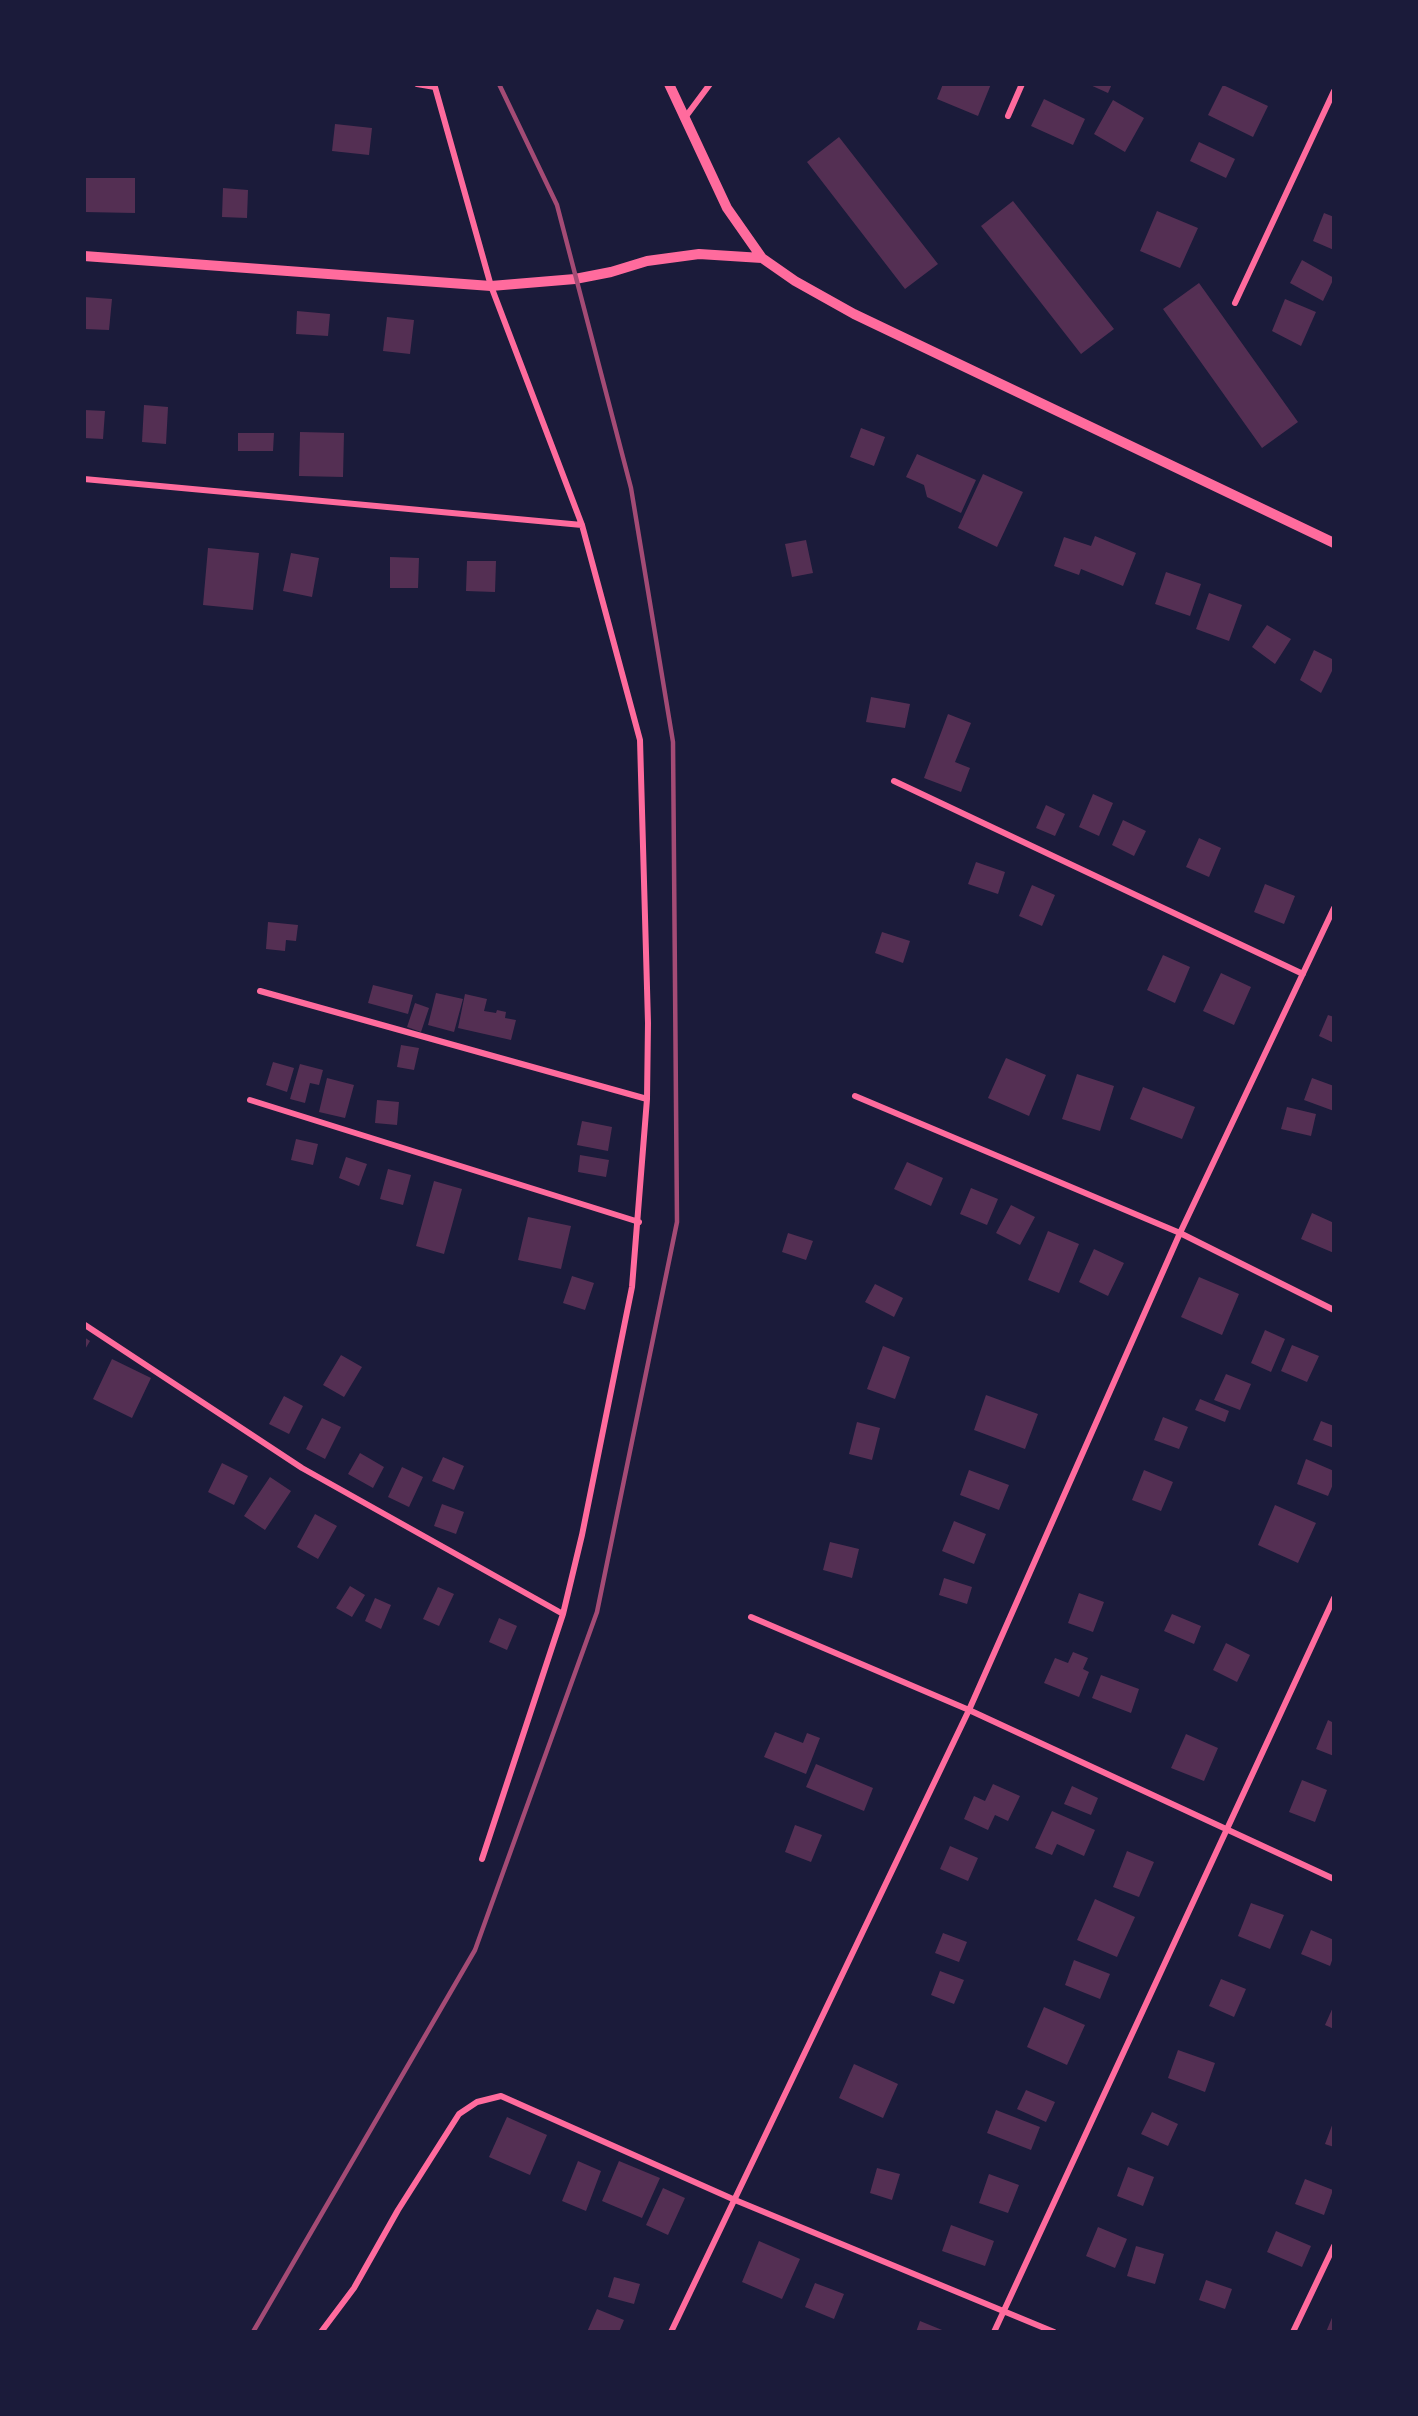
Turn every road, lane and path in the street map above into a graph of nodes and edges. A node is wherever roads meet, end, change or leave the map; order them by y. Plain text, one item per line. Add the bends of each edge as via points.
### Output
1 (417, 84) edge
2 (669, 84) edge
3 (710, 84) edge
4 (1022, 84) edge
5 (1334, 91) edge
6 (1008, 116) dead end
7 (684, 119) junction
8 (84, 256) edge
9 (762, 258) junction
10 (491, 286) junction
11 (1235, 303) dead end
12 (84, 479) edge
13 (582, 525) junction
14 (1334, 543) edge
15 (894, 781) dead end
16 (1334, 908) edge
17 (1303, 974) junction
18 (260, 992) dead end
19 (855, 1096) dead end
20 (647, 1099) junction
21 (250, 1100) dead end
22 (639, 1222) junction
23 (1180, 1233) junction
24 (1334, 1310) edge
25 (85, 1325) edge
26 (1334, 1598) edge
27 (563, 1614) junction
28 (751, 1617) dead end
29 (969, 1710) junction
30 (1227, 1829) junction
31 (482, 1859) dead end
32 (1334, 1879) edge
33 (735, 2200) junction
34 (1334, 2246) edge
35 (1003, 2311) junction
36 (321, 2332) edge
37 (671, 2332) edge
38 (994, 2332) edge
39 (1054, 2332) edge
40 (1293, 2332) edge

1 - 10 street via 435,87
2 - 7 street
3 - 7 street
4 - 6 street
5 - 11 street
7 - 9 street via 727,208
8 - 10 street
9 - 10 street via 699,255 647,261 575,279
9 - 14 street via 854,314
10 - 13 street
12 - 13 street
13 - 20 street via 640,741
15 - 17 street
16 - 17 street
17 - 23 street
18 - 20 street
19 - 23 street
20 - 22 street
21 - 22 street
22 - 27 street via 632,1287
23 - 24 street
23 - 29 street
25 - 27 street via 302,1468
26 - 30 street
27 - 31 street
28 - 29 street
29 - 30 street
29 - 33 street
30 - 32 street
30 - 35 street
33 - 35 street
33 - 36 street via 501,2096 477,2102 459,2114 354,2288
33 - 37 street
34 - 40 street
35 - 38 street
35 - 39 street

